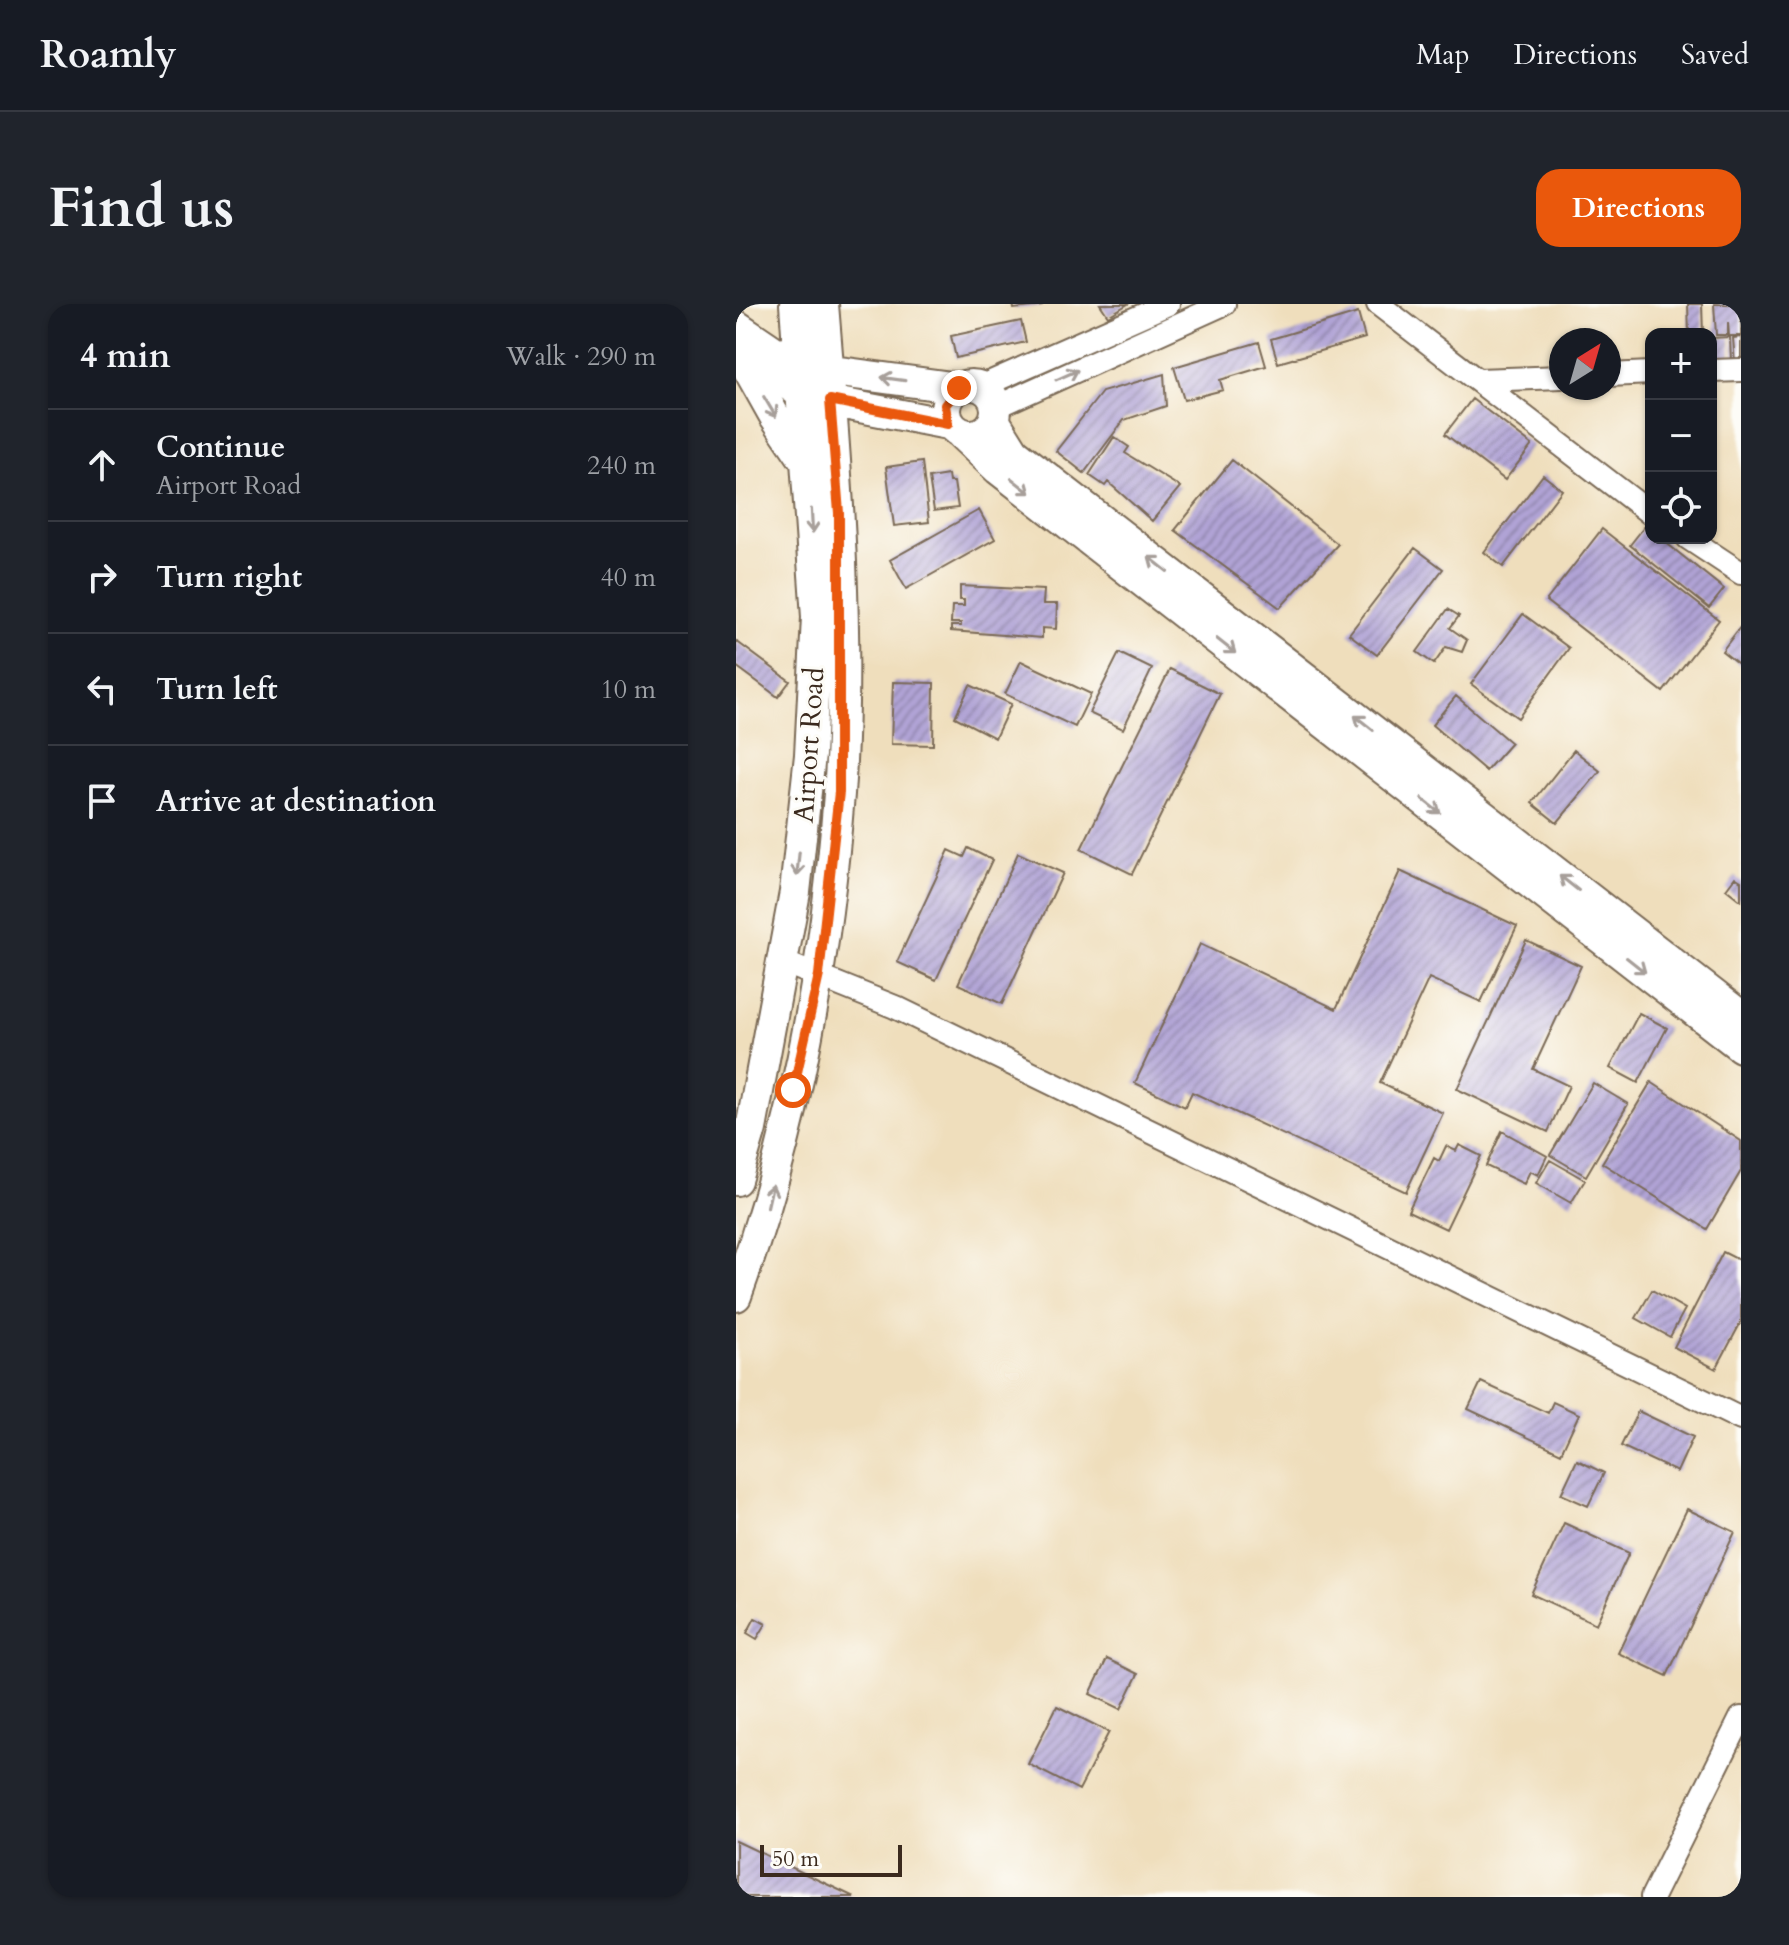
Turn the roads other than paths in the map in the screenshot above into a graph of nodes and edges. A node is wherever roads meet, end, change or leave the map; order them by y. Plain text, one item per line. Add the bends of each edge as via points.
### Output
1 (795, 304) edge
2 (823, 304) edge
3 (1168, 304) edge
4 (1224, 304) edge
5 (1378, 304) edge
6 (736, 323) edge
7 (736, 345) edge
8 (814, 368) junction
9 (1741, 370) edge
10 (1717, 371) edge
11 (1645, 373) edge
12 (1621, 374) edge
13 (1549, 377) edge
14 (1478, 380) junction
15 (817, 398) junction
16 (982, 400) junction
17 (955, 429) junction
18 (808, 465) junction
19 (1645, 509) edge
20 (1697, 544) edge
21 (1741, 573) edge
22 (783, 962) junction
23 (819, 975) junction
24 (1741, 1016) edge
25 (1741, 1047) edge
26 (736, 1180) edge
27 (736, 1296) edge
28 (1741, 1419) edge
29 (1741, 1718) edge
30 (1652, 1897) edge

1 - 8 main road, Airport Road
2 - 8 main road, Airport Road
3 - 16 street
16 -> 4 street
5 - 14 street
6 - 8 street
7 - 15 street via 773,377
7 -> 18 main road
8 - 15 main road, Airport Road
16 -> 8 main road
9 - 10 street
11 - 12 street
13 - 14 street
14 - 19 street
15 - 17 main road
15 - 18 main road, Airport Road
15 - 23 main road, Airport Road via 839,513 839,792
16 - 17 main road via 977,435
16 - 17 main road via 945,405
24 -> 16 main road via 1014,452
17 -> 25 main road via 998,469
18 -> 22 main road, Airport Road via 817,617 810,755
20 - 21 street
22 - 23 street
22 - 26 main road, Airport Road
27 -> 23 main road, Airport Road via 768,1208
23 - 28 street
29 - 30 street

